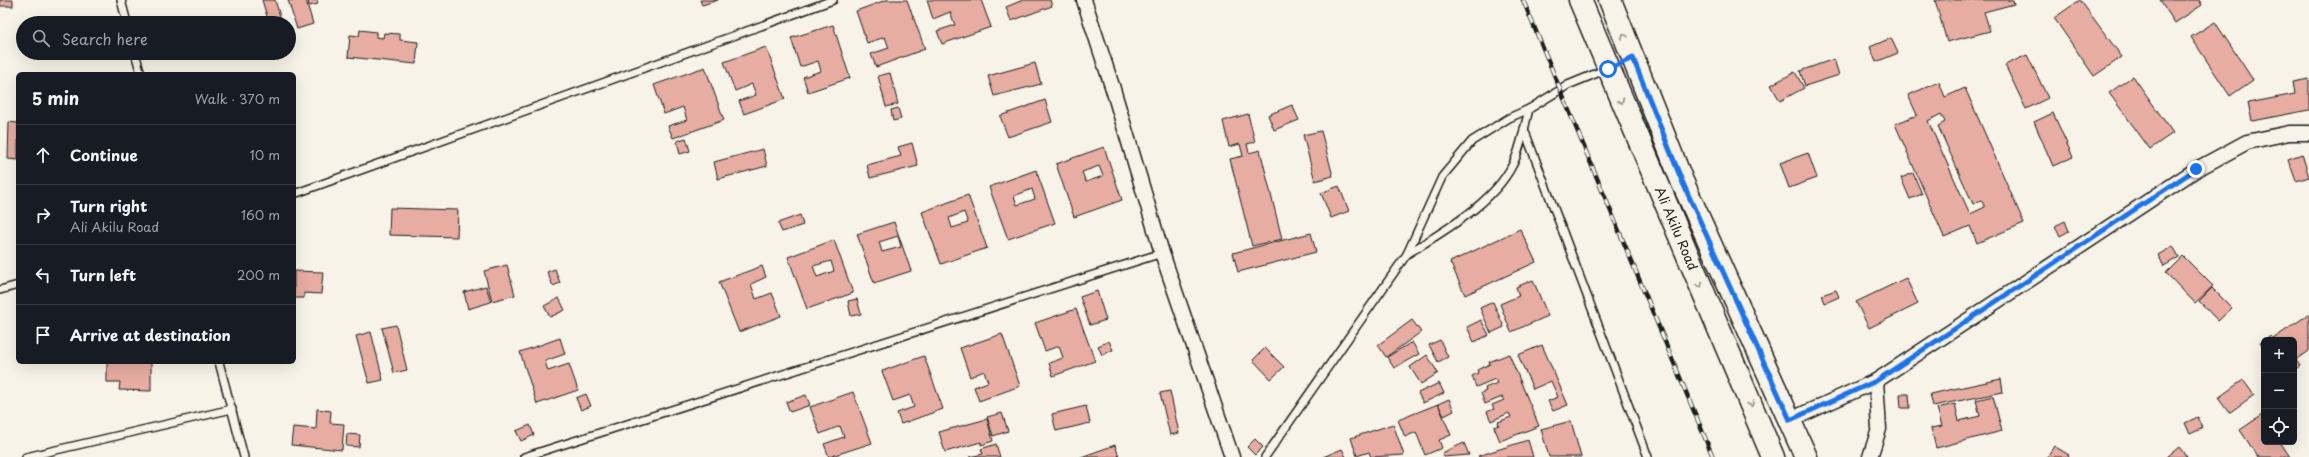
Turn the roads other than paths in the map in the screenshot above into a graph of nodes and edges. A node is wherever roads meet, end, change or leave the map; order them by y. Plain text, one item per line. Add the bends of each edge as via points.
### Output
1 (121, 0) edge
2 (834, 0) edge
3 (1084, 0) edge
4 (1580, 0) edge
5 (1610, 0) edge
6 (125, 16) edge
7 (1633, 58) junction
8 (137, 60) edge
9 (1608, 69) junction
10 (140, 72) edge
11 (1529, 109) junction
12 (1524, 129) junction
13 (2309, 133) edge
14 (296, 193) edge
15 (1162, 253) junction
16 (1407, 254) junction
17 (16, 286) edge
18 (0, 290) edge
19 (221, 364) edge
20 (1876, 381) junction
21 (232, 409) junction
22 (1790, 420) junction
23 (26, 457) edge
24 (244, 457) edge
25 (524, 457) edge
26 (1232, 457) edge
27 (1265, 457) edge
28 (1648, 457) edge
29 (1773, 457) edge
30 (1806, 457) edge
31 (1870, 457) edge

1 - 6 lane
2 - 14 lane
3 - 15 street
4 - 9 main road, Ali Akilu Road
7 -> 5 main road, Ali Akilu Road
7 - 9 main road
7 - 22 main road, Ali Akilu Road via 1682,181
8 - 10 lane
9 - 11 lane via 1568,85
9 -> 29 main road, Ali Akilu Road
11 - 12 lane
11 - 16 lane via 1508,118 1472,141 1442,177
12 - 16 lane via 1516,158 1498,185 1464,218
12 - 28 lane
13 - 20 street via 2289,133 2247,142 2196,169
15 - 25 lane
15 - 26 street
16 - 27 lane
17 - 18 lane
19 - 21 lane
20 - 22 street
20 - 31 street via 1879,429
21 - 23 lane
21 - 24 lane
22 - 30 main road, Ali Akilu Road

